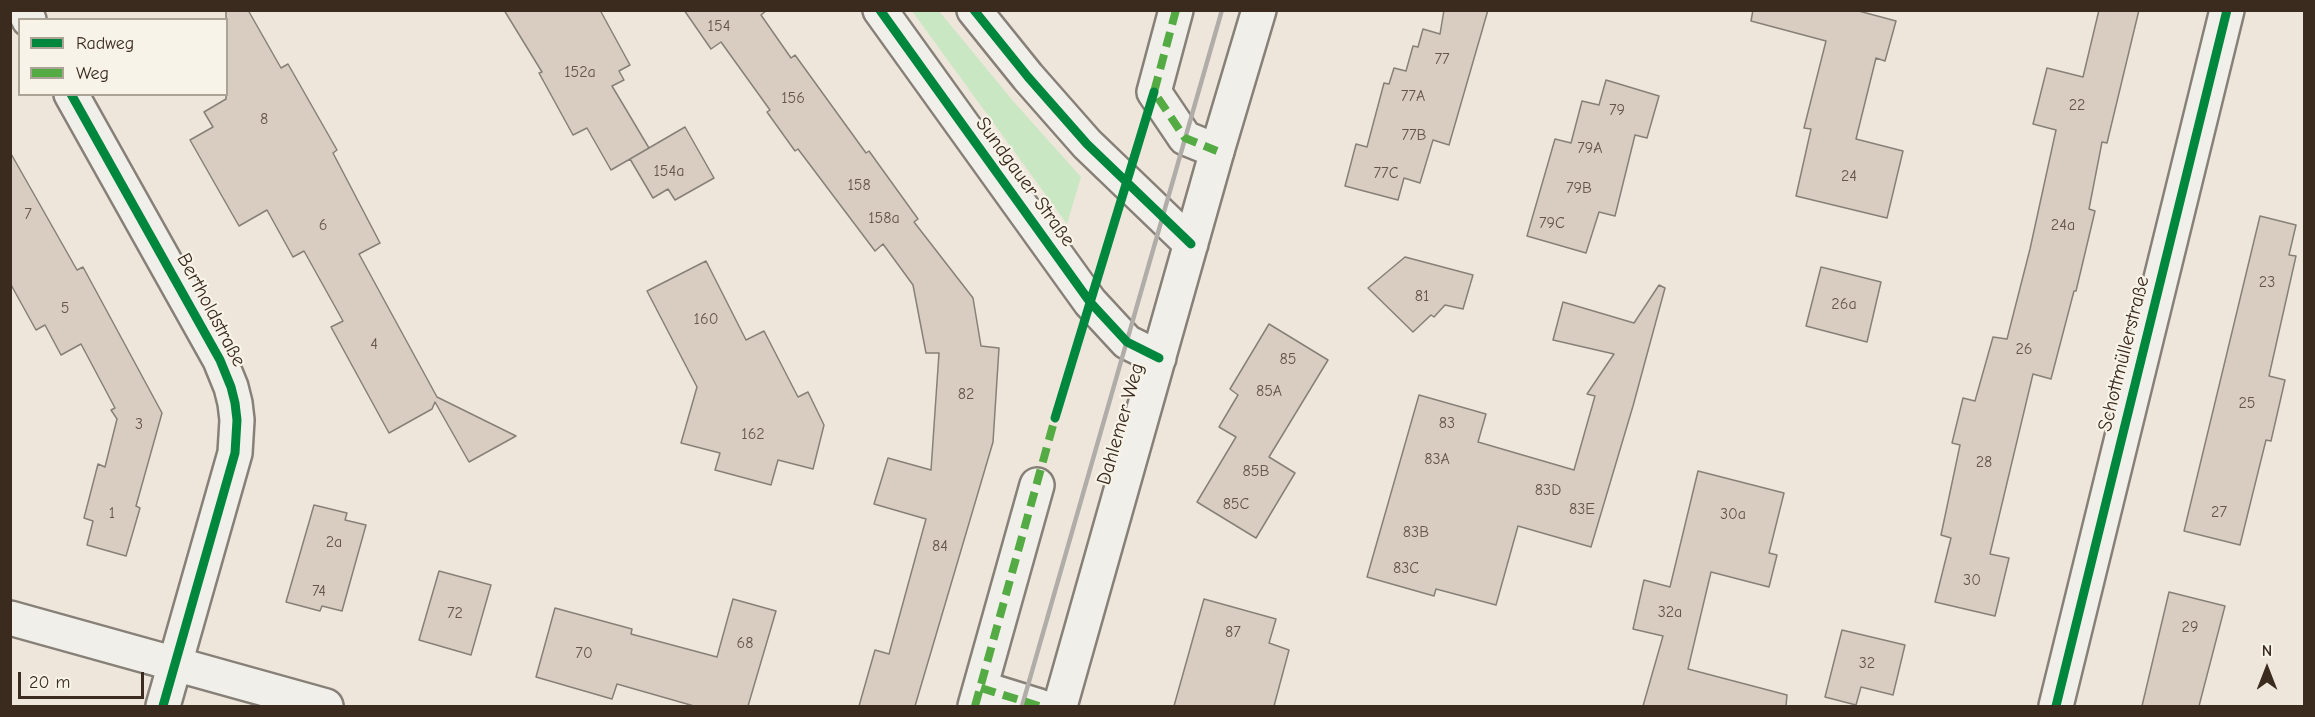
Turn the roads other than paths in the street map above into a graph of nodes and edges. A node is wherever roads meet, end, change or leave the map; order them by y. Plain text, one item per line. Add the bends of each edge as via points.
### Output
1 (880, 10) edge
2 (974, 10) edge
3 (1176, 10) edge
4 (1259, 10) edge
5 (2227, 10) edge
6 (72, 96) edge
7 (1217, 151) junction
8 (1191, 244) junction
9 (1159, 358) junction
10 (1036, 485) dead end
11 (10, 618) edge
12 (175, 664) junction
13 (978, 697) edge
14 (163, 706) edge
15 (326, 706) edge
16 (1039, 706) edge
17 (1060, 706) edge
18 (2055, 706) edge

1 - 9 street, Sundgauer Straße via 1090,302 1127,342
2 - 8 street via 1087,144
3 - 7 street via 1154,92 1185,138
4 - 7 street, Dahlemer Weg
5 - 18 street, Schottmüllerstraße
6 - 12 street, Bertholdstraße via 225,370 235,403 235,453
7 - 8 street, Dahlemer Weg
8 - 9 street, Dahlemer Weg
9 - 17 street, Dahlemer Weg
10 - 13 street
11 - 12 street
12 - 14 street, Bertholdstraße
12 - 15 street
13 - 16 street

